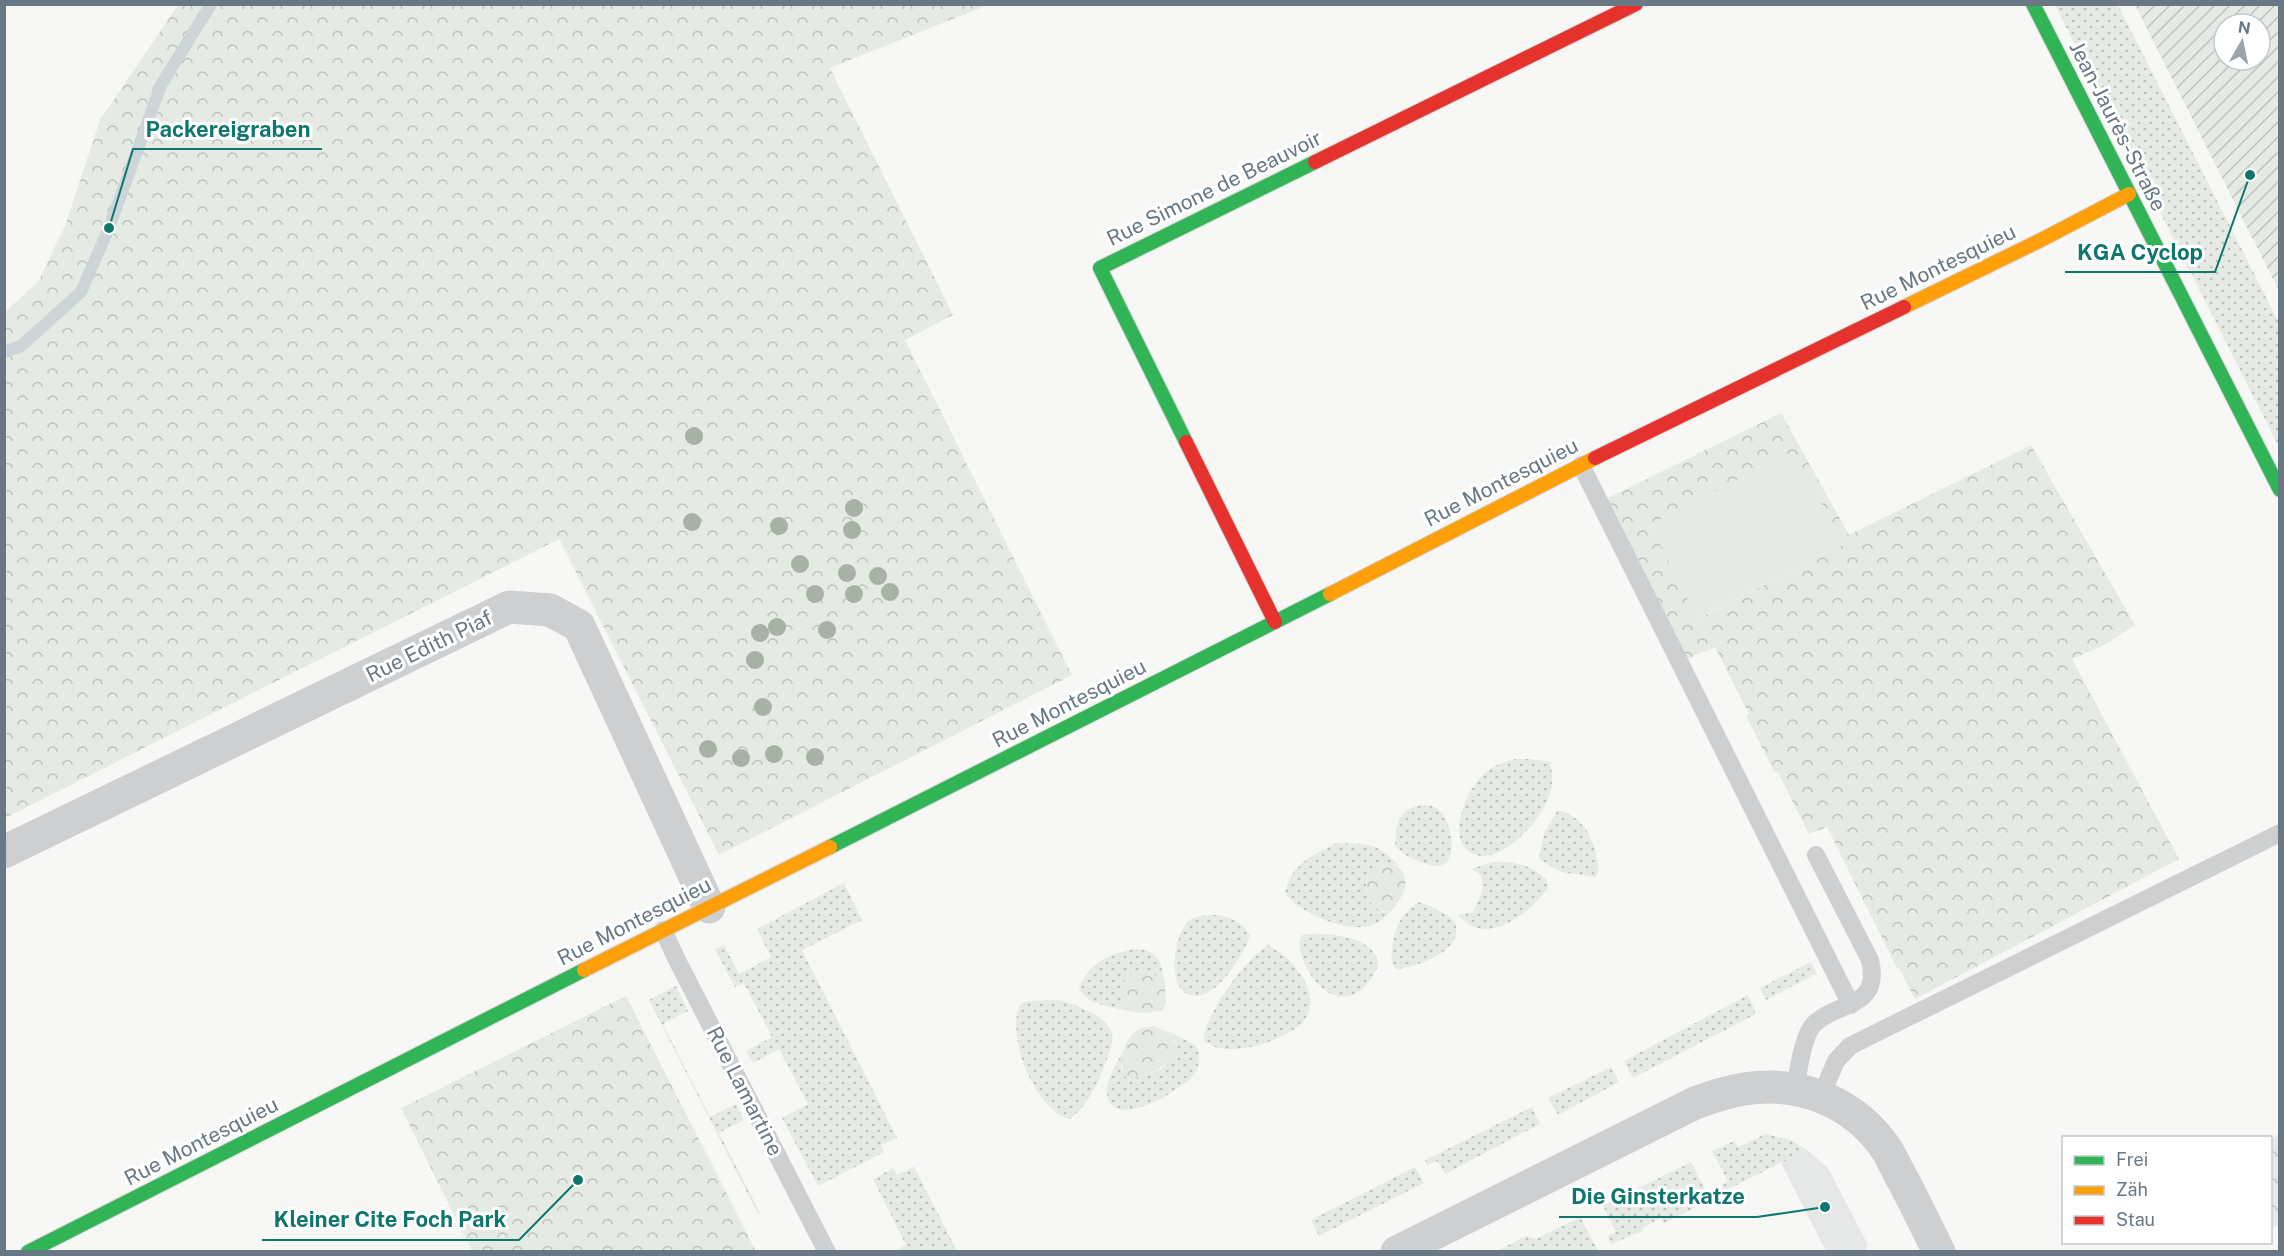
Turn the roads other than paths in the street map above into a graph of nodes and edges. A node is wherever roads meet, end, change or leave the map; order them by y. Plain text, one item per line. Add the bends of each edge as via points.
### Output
1 (1636, 4) edge
2 (2033, 4) edge
3 (2129, 194) junction
4 (1581, 465) junction
5 (2280, 490) edge
6 (1275, 622) junction
7 (2280, 833) edge
8 (4, 852) edge
9 (1816, 855) dead end
10 (709, 907) junction
11 (663, 930) junction
12 (1851, 1005) junction
13 (1808, 1092) junction
14 (28, 1251) edge
15 (827, 1251) edge
16 (1397, 1251) edge
17 (1939, 1251) edge

1 - 6 street, Rue Simone de Beauvoir via 1100,268
2 - 3 street, Jean-Jaurès-Straße
3 - 4 street, Rue Montesquieu
3 - 5 street, Jean-Jaurès-Straße
4 - 6 street, Rue Montesquieu
4 - 12 lane
6 - 10 street, Rue Montesquieu
7 - 13 lane via 1850,1046
8 - 10 street, Rue Edith Piaf via 509,607 530,608 550,610 579,626
9 - 12 lane via 1874,975 1870,988
10 - 11 street, Rue Montesquieu
11 - 14 street, Rue Montesquieu
11 - 15 lane, Rue Lamartine
12 - 13 lane via 1816,1023 1808,1034
13 - 16 street via 1743,1089 1695,1102
13 - 17 street via 1845,1108 1887,1150

